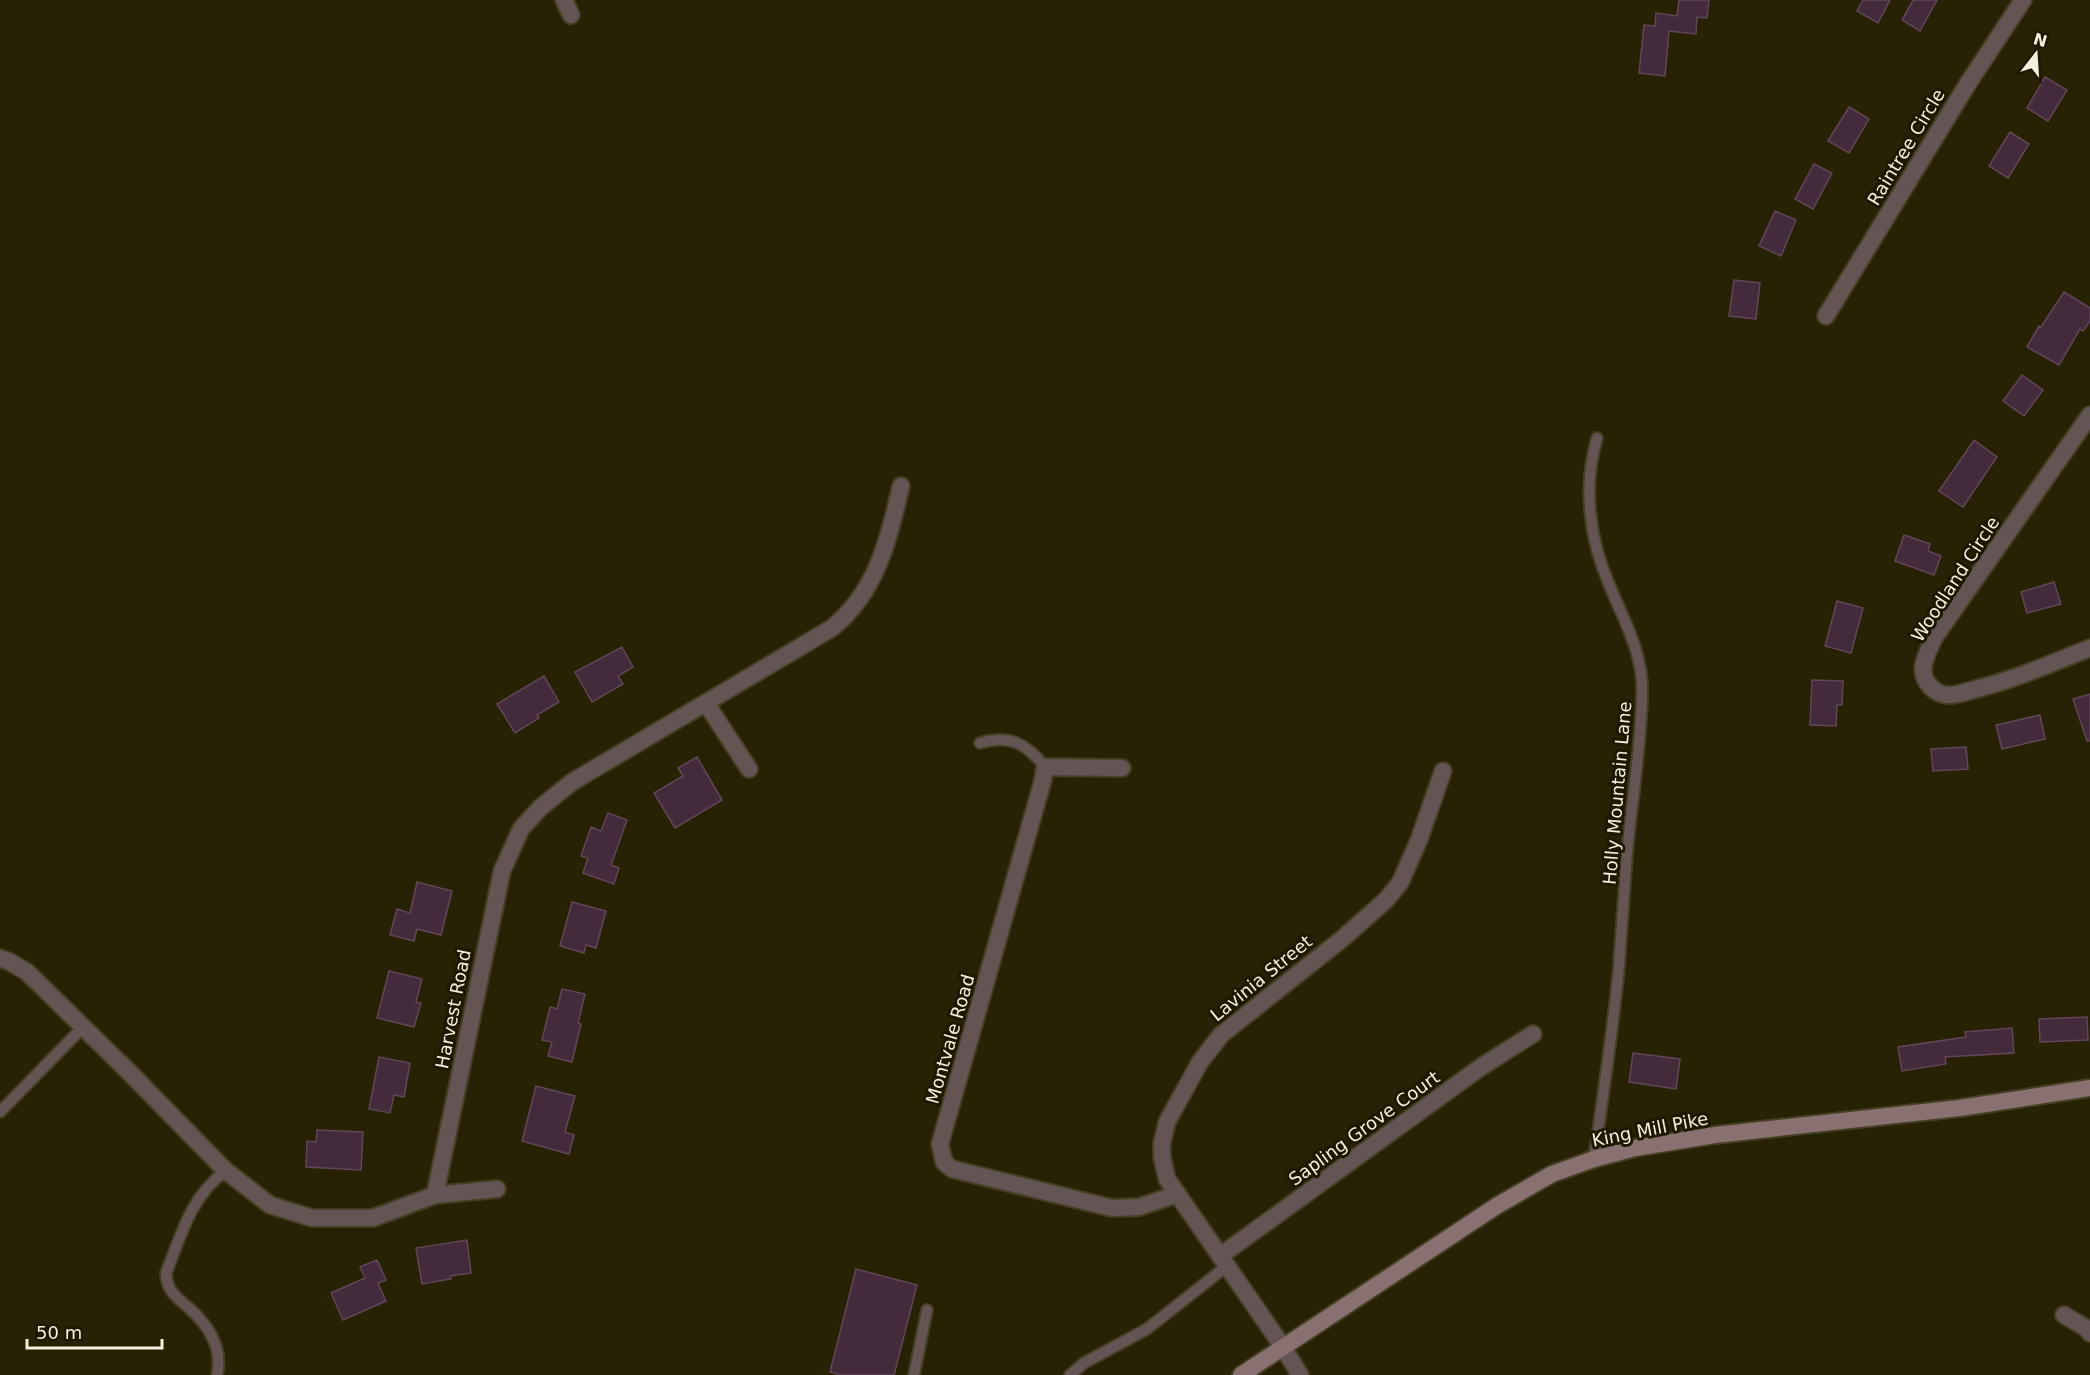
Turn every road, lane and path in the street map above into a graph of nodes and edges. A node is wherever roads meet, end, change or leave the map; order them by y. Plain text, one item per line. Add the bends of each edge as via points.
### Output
1 (564, 0) edge
2 (2023, 0) edge
3 (572, 15) dead end
4 (1826, 316) dead end
5 (2090, 415) edge
6 (1597, 438) dead end
7 (901, 486) dead end
8 (2090, 648) edge
9 (706, 703) junction
10 (980, 743) dead end
11 (1045, 767) junction
12 (1122, 768) dead end
13 (749, 770) dead end
14 (1443, 771) dead end
15 (0, 958) edge
16 (84, 1026) junction
17 (1533, 1034) dead end
18 (2090, 1088) edge
19 (0, 1112) edge
20 (1594, 1159) junction
21 (226, 1171) junction
22 (497, 1189) dead end
23 (1178, 1194) junction
24 (435, 1195) junction
25 (1224, 1261) junction
26 (927, 1310) dead end
27 (2064, 1316) dead end
28 (2090, 1333) edge
29 (1283, 1347) junction
30 (218, 1375) edge
31 (914, 1375) edge
32 (1070, 1375) edge
33 (1241, 1375) edge
34 (1300, 1375) edge

1 - 3 street
2 - 4 street, Raintree Circle
5 - 8 street, Woodland Circle via 1934,638 1923,670 1932,689 1952,695 2004,682
6 - 20 lane, Holly Mountain Lane via 1589,479 1596,546 1634,641 1643,694 1619,965
7 - 9 street, Harvest Road via 888,540 870,585 847,616
9 - 13 street
9 - 24 street, Harvest Road via 572,782 521,829 502,871 494,905
10 - 11 lane via 997,738 1007,740 1027,748
11 - 12 street
11 - 23 street, Montvale Road via 940,1144 944,1162 952,1169 1112,1208 1139,1207
14 - 23 street, Lavinia Street via 1419,840 1393,892 1342,939 1229,1028 1200,1062 1167,1122 1162,1143 1167,1179
15 - 16 street via 27,972
16 - 19 lane
16 - 21 street
17 - 25 street, Sapling Grove Court via 1481,1067
18 - 20 main road, King Mill Pike via 1960,1108 1715,1135
20 - 29 main road, King Mill Pike via 1552,1174 1498,1205
21 - 24 street via 270,1205 312,1218 373,1218
21 - 30 lane via 192,1208 166,1273 171,1292 191,1310 216,1344
22 - 24 street
23 - 25 street, Lavinia Street
25 - 29 street, Lavinia Street
25 - 32 lane via 1147,1329 1084,1363
26 - 31 lane
27 - 28 street
29 - 33 main road, King Mill Pike
29 - 34 street, Lavinia Street

